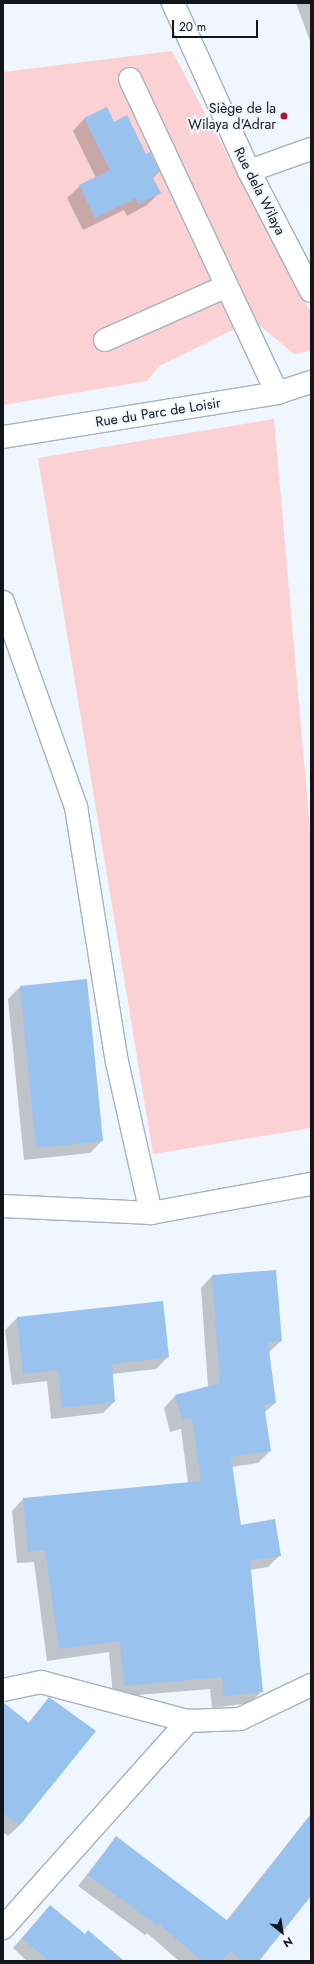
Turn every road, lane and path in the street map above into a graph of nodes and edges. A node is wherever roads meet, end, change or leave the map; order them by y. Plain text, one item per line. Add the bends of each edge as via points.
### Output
1 (173, 3) edge
2 (130, 79) dead end
3 (311, 149) edge
4 (249, 171) junction
5 (227, 286) junction
6 (311, 291) edge
7 (105, 340) dead end
8 (311, 382) edge
9 (277, 393) junction
10 (3, 437) edge
11 (3, 602) edge
12 (311, 1184) edge
13 (3, 1206) edge
14 (151, 1213) junction
15 (311, 1684) edge
16 (3, 1690) edge
17 (188, 1722) junction
18 (3, 1928) edge

1 - 4 street, Rue dela Wilaya
2 - 5 street
3 - 4 street
4 - 6 street, Rue dela Wilaya
5 - 7 street
5 - 9 street
8 - 9 street, Rue du Parc de Loisir
9 - 10 street, Rue du Parc de Loisir
11 - 14 street via 76,807 117,1062
12 - 14 street
13 - 14 street
15 - 17 street via 240,1719
16 - 17 street via 41,1682
17 - 18 street

